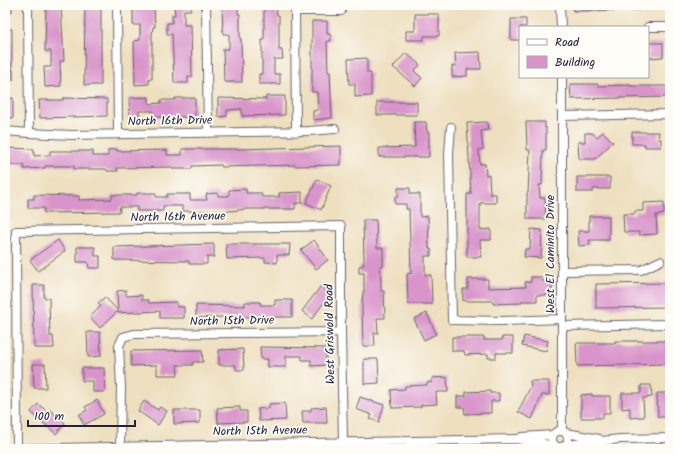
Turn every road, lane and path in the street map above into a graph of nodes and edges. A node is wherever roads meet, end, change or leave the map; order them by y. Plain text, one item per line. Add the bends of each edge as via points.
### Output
1 (28, 5) edge
2 (117, 5) edge
3 (206, 5) edge
4 (560, 5) edge
5 (295, 8) edge
6 (340, 11) dead end
7 (561, 26) edge
8 (649, 27) edge
9 (670, 27) edge
10 (562, 78) edge
11 (670, 114) edge
12 (562, 116) junction
13 (451, 127) dead end
14 (335, 129) dead end
15 (5, 131) edge
16 (296, 132) junction
17 (29, 133) junction
18 (208, 133) junction
19 (118, 134) junction
20 (341, 226) joint
21 (660, 261) dead end
22 (562, 271) junction
23 (562, 322) junction
24 (670, 324) edge
25 (341, 332) junction
26 (564, 432) junction
27 (553, 435) junction
28 (670, 438) edge
29 (516, 439) junction
30 (603, 440) junction
31 (343, 441) junction
32 (120, 446) junction
33 (262, 446) edge
34 (555, 446) junction
35 (566, 446) junction
36 (17, 448) edge
37 (5, 449) edge

1 - 17 street
2 - 19 street
3 - 18 street
4 - 7 street
5 - 6 street
5 - 16 street
8 - 9 street
10 - 12 street, West El Caminito Drive
11 - 12 street
12 - 22 street, West El Caminito Drive
13 - 23 street via 449,153 452,320
14 - 16 street, North 16th Drive
15 - 17 street, North 16th Drive
16 - 18 street, North 16th Drive
17 - 19 street, North 16th Drive
18 - 19 street, North 16th Drive
20 - 25 street, West Griswold Road
20 - 36 street, North 16th Avenue via 16,231
21 - 22 street via 641,270
22 - 23 street, West El Caminito Drive
23 - 24 street
23 - 26 street, West El Caminito Drive
25 - 31 street, West Griswold Road
25 - 32 street, North 15th Drive via 123,336 119,346
26 - 27 street, North 15th Avenue via 558,431
26 - 30 street, North 15th Avenue
26 - 35 street via 568,440
27 - 29 street, North 15th Avenue
27 - 34 street
28 - 30 street, North 15th Avenue
29 - 31 street, North 15th Avenue
29 - 34 street, North 15th Avenue
30 - 35 street, North 15th Avenue via 597,443
31 - 33 street, North 15th Avenue
32 - 33 street, North 15th Avenue
32 - 36 street, North 15th Avenue
34 - 35 street, North 15th Avenue
36 - 37 street, North 15th Avenue

